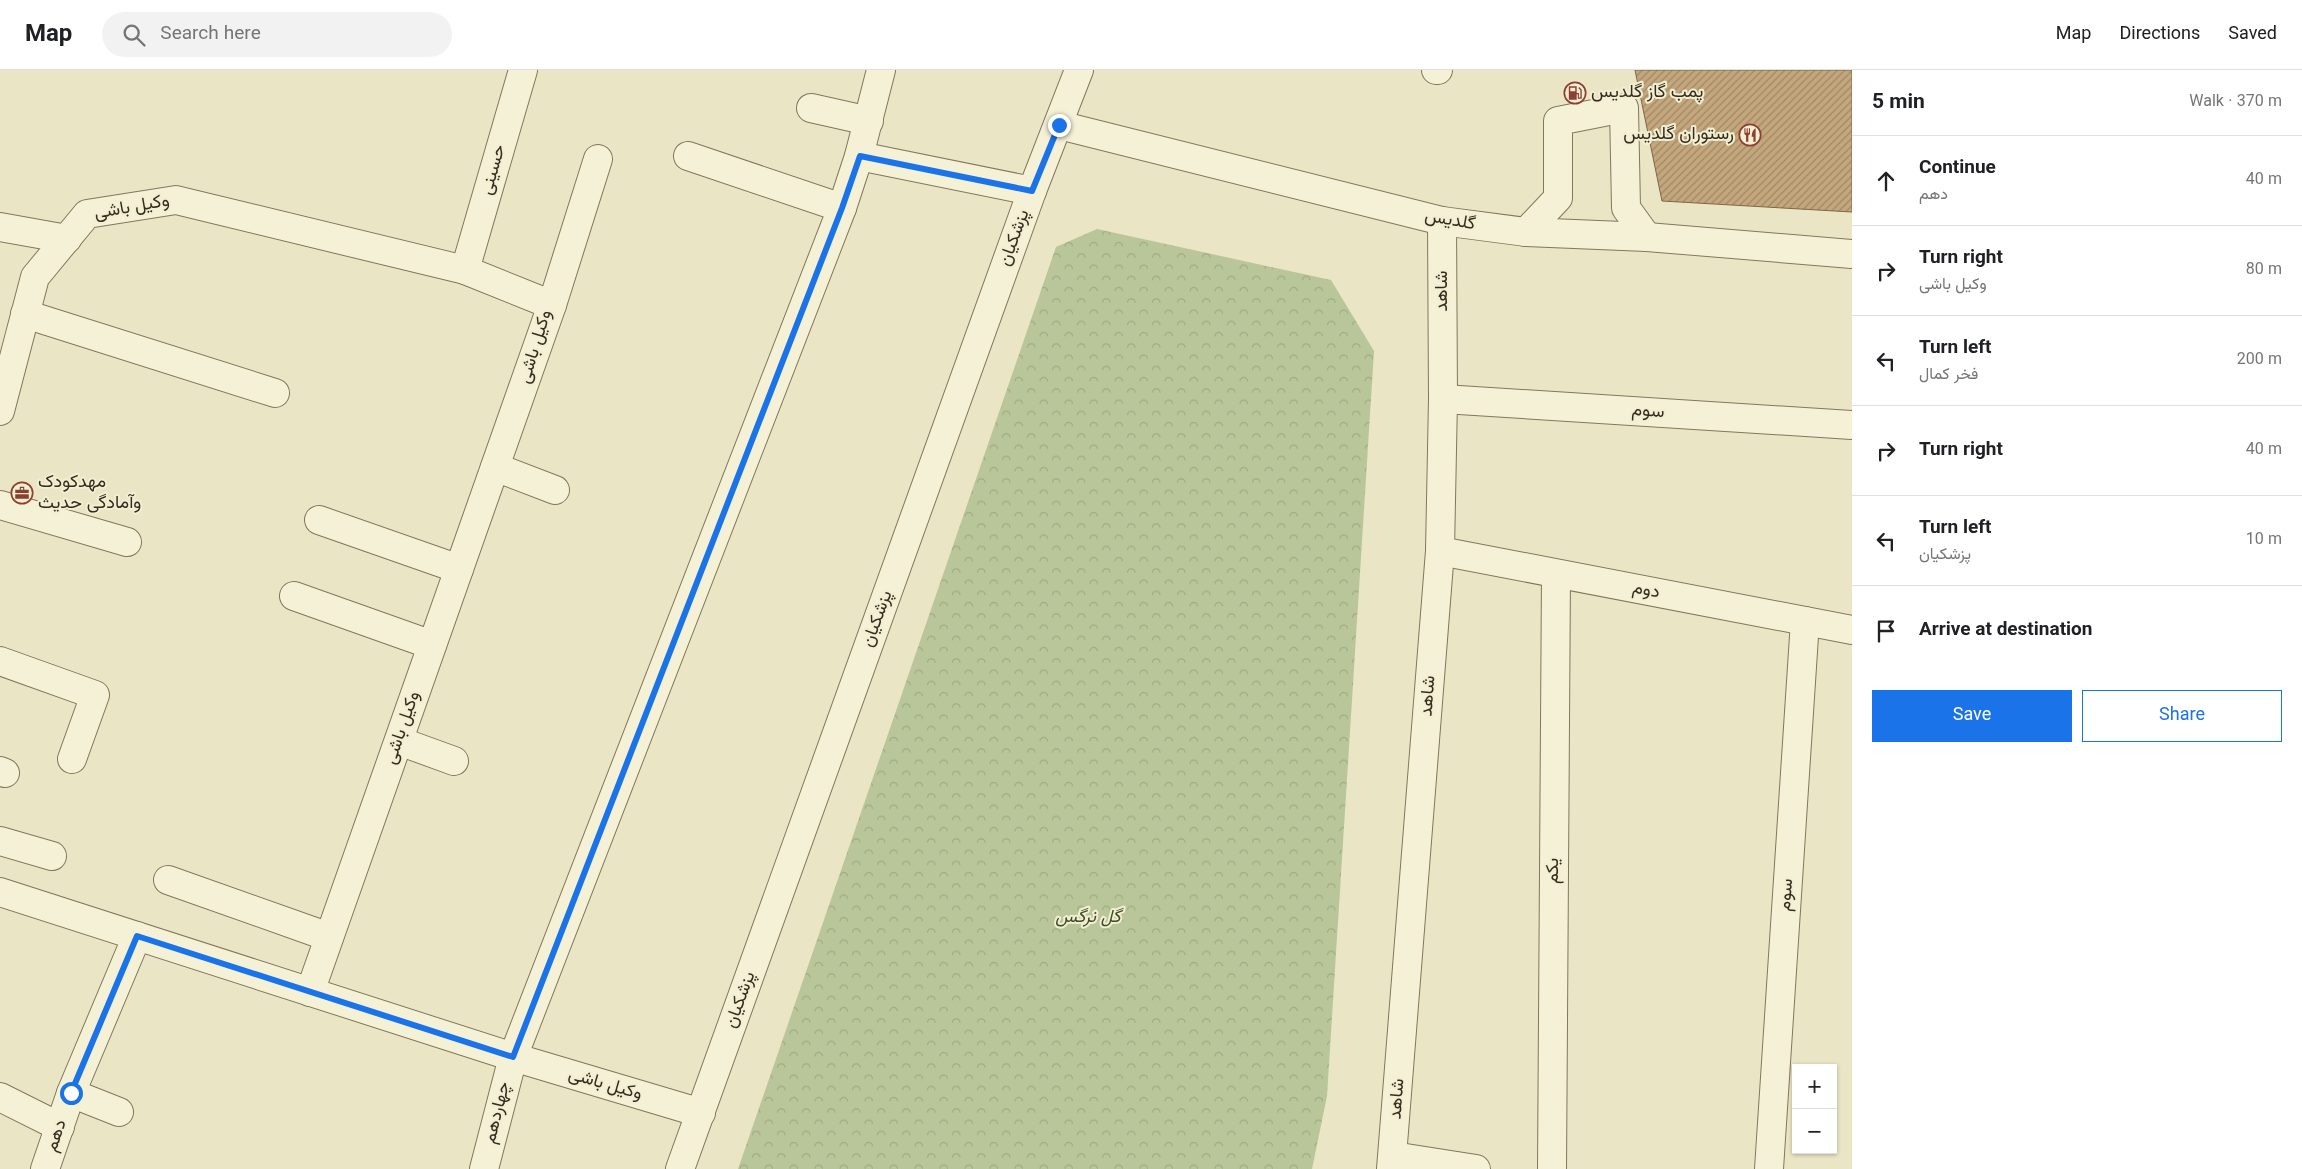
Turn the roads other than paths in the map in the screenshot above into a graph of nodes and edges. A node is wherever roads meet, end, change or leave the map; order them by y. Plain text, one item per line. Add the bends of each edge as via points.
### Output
1 (523, 70) edge
2 (882, 70) edge
3 (1079, 70) edge
4 (811, 108) dead end
5 (869, 121) junction
6 (1059, 125) junction
7 (688, 156) dead end
8 (860, 156) junction
9 (598, 159) dead end
10 (1032, 191) junction
11 (842, 208) junction
12 (1442, 221) junction
13 (0, 227) edge
14 (1526, 232) junction
15 (1647, 237) junction
16 (67, 239) junction
17 (1852, 254) edge
18 (465, 270) junction
19 (552, 305) junction
20 (25, 314) junction
21 (275, 393) dead end
22 (1443, 399) junction
23 (0, 411) edge
24 (1852, 425) edge
25 (495, 467) junction
26 (555, 490) dead end
27 (0, 505) edge
28 (319, 520) dead end
29 (127, 542) dead end
30 (1440, 551) junction
31 (459, 569) junction
32 (1556, 574) junction
33 (294, 596) dead end
34 (1805, 621) junction
35 (1852, 630) edge
36 (432, 645) junction
37 (0, 661) edge
38 (399, 741) junction
39 (72, 759) dead end
40 (454, 761) dead end
41 (0, 841) edge
42 (52, 856) dead end
43 (168, 880) dead end
44 (0, 892) edge
45 (137, 936) junction
46 (329, 937) junction
47 (310, 992) junction
48 (513, 1057) junction
49 (71, 1093) junction
50 (0, 1097) edge
51 (119, 1112) dead end
52 (701, 1113) junction
53 (60, 1127) junction
54 (1392, 1162) edge
55 (45, 1169) edge
56 (484, 1169) edge
57 (680, 1169) edge
58 (1476, 1169) edge
59 (1552, 1169) edge
60 (1769, 1169) edge

1 - 18 street, حسینی
2 - 5 street, چهاردهم
3 - 6 street, پزشکیان
4 - 5 street
5 - 8 street, چهاردهم
6 - 10 street, پزشکیان
6 - 12 street, گلدیس
7 - 11 street
8 - 10 street
8 - 11 street, چهاردهم
9 - 19 street
10 - 52 street, پزشکیان
11 - 48 street, چهاردهم
12 - 14 street, گلدیس
12 - 22 street, شاهد
13 - 16 street
14 - 15 street, گلدیس
14 - 15 street via 1558,198 1558,121 1624,108 1626,208
15 - 17 street, گلدیس
16 - 18 street, وکیل باشی via 87,214 176,200
16 - 20 street, وکیل باشی via 35,277
18 - 19 street, وکیل باشی
19 - 25 street, وکیل باشی
20 - 21 street
20 - 23 street, وکیل باشی
22 - 24 street, سوم
22 - 30 street, شاهد
25 - 26 street
25 - 31 street, وکیل باشی
27 - 29 street
28 - 31 street
30 - 32 street, دوم
30 - 54 street, شاهد
31 - 36 street, وکیل باشی
32 - 34 street, دوم
32 - 59 street, یکم
33 - 36 street
34 - 35 street, دوم
34 - 60 street, سوم
36 - 38 street, وکیل باشی
37 - 39 street via 95,696
38 - 40 street
38 - 46 street, وکیل باشی
41 - 42 street
43 - 46 street
44 - 45 street, وکیل باشی
45 - 47 street, وکیل باشی
45 - 49 street, دهم via 103,1045
46 - 47 street, وکیل باشی
47 - 48 street, وکیل باشی
48 - 52 street, وکیل باشی
48 - 56 street, چهاردهم
49 - 51 street
49 - 53 street, دهم
50 - 53 street
52 - 57 street, پزشکیان
53 - 55 street, دهم
54 - 58 street

